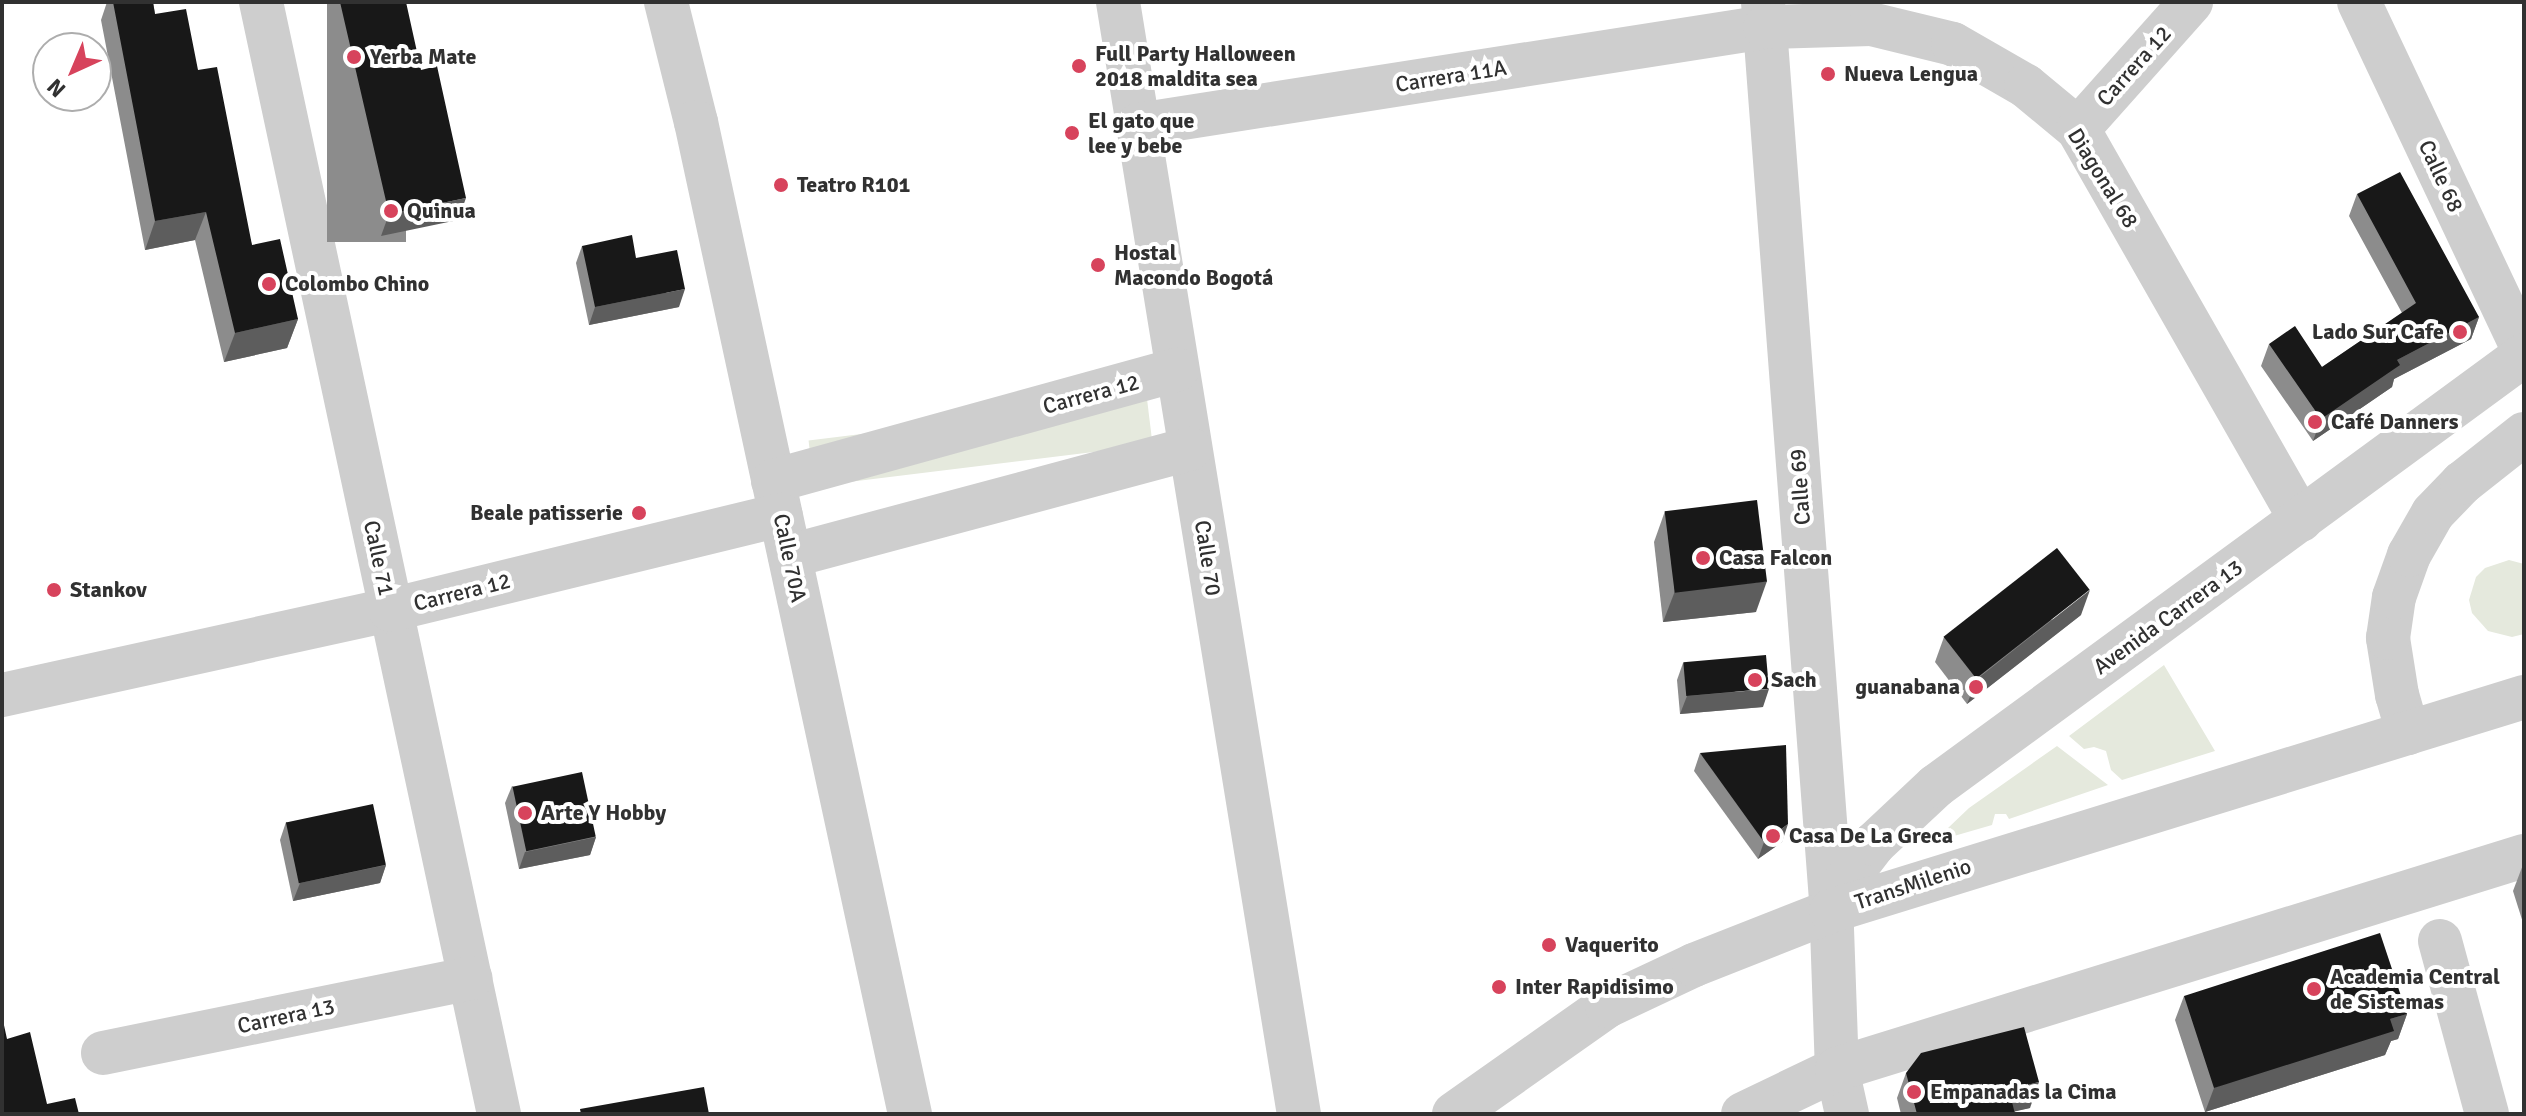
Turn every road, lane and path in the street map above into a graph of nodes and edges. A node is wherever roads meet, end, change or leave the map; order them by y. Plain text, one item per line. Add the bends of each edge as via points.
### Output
1 (261, 2) edge
2 (666, 2) edge
3 (1118, 2) edge
4 (2191, 2) edge
5 (2359, 2) edge
6 (1764, 14) edge
7 (1138, 125) junction
8 (2078, 129) junction
9 (2524, 353) edge
10 (1177, 370) junction
11 (2524, 434) edge
12 (1190, 449) junction
13 (781, 517) junction
14 (2301, 520) junction
15 (390, 610) junction
16 (2, 695) edge
17 (2524, 697) edge
18 (2408, 733) junction
19 (2524, 856) edge
20 (1831, 906) junction
21 (2440, 941) dead end
22 (470, 978) junction
23 (103, 1053) dead end
24 (1837, 1069) junction
25 (499, 1114) edge
26 (910, 1114) edge
27 (1299, 1114) edge
28 (1454, 1114) edge
29 (1743, 1114) edge
30 (1847, 1114) edge
31 (2487, 1114) edge

1 - 15 street, Calle 71
2 - 13 street, Calle 70A
3 - 7 street, Calle 70
4 - 8 street, Carrera 12
5 - 9 street, Calle 68
6 - 7 street, Carrera 11A
6 - 8 street, Diagonal 68 via 1871,24 1953,44 2026,86
6 - 20 street, Calle 69
7 - 10 street, Calle 70
8 - 14 street, Diagonal 68
9 - 14 street, Avenida Carrera 13
10 - 12 street, Calle 70
10 - 13 street, Carrera 12
11 - 18 street via 2433,513 2409,555 2394,597 2388,638
12 - 13 street, Carrera 12
12 - 27 street, Calle 70
13 - 15 street, Carrera 12
13 - 26 street, Calle 70A
14 - 20 street, Avenida Carrera 13 via 1936,786 1874,844
15 - 16 street, Carrera 12
15 - 22 street, Calle 71
17 - 18 street, TransMilenio
18 - 20 street, TransMilenio
19 - 24 street
20 - 24 street, Calle 69
20 - 28 street, TransMilenio via 1607,1006
21 - 31 street
22 - 23 street, Carrera 13
22 - 25 street, Calle 71
24 - 29 street
24 - 30 street, Calle 69

